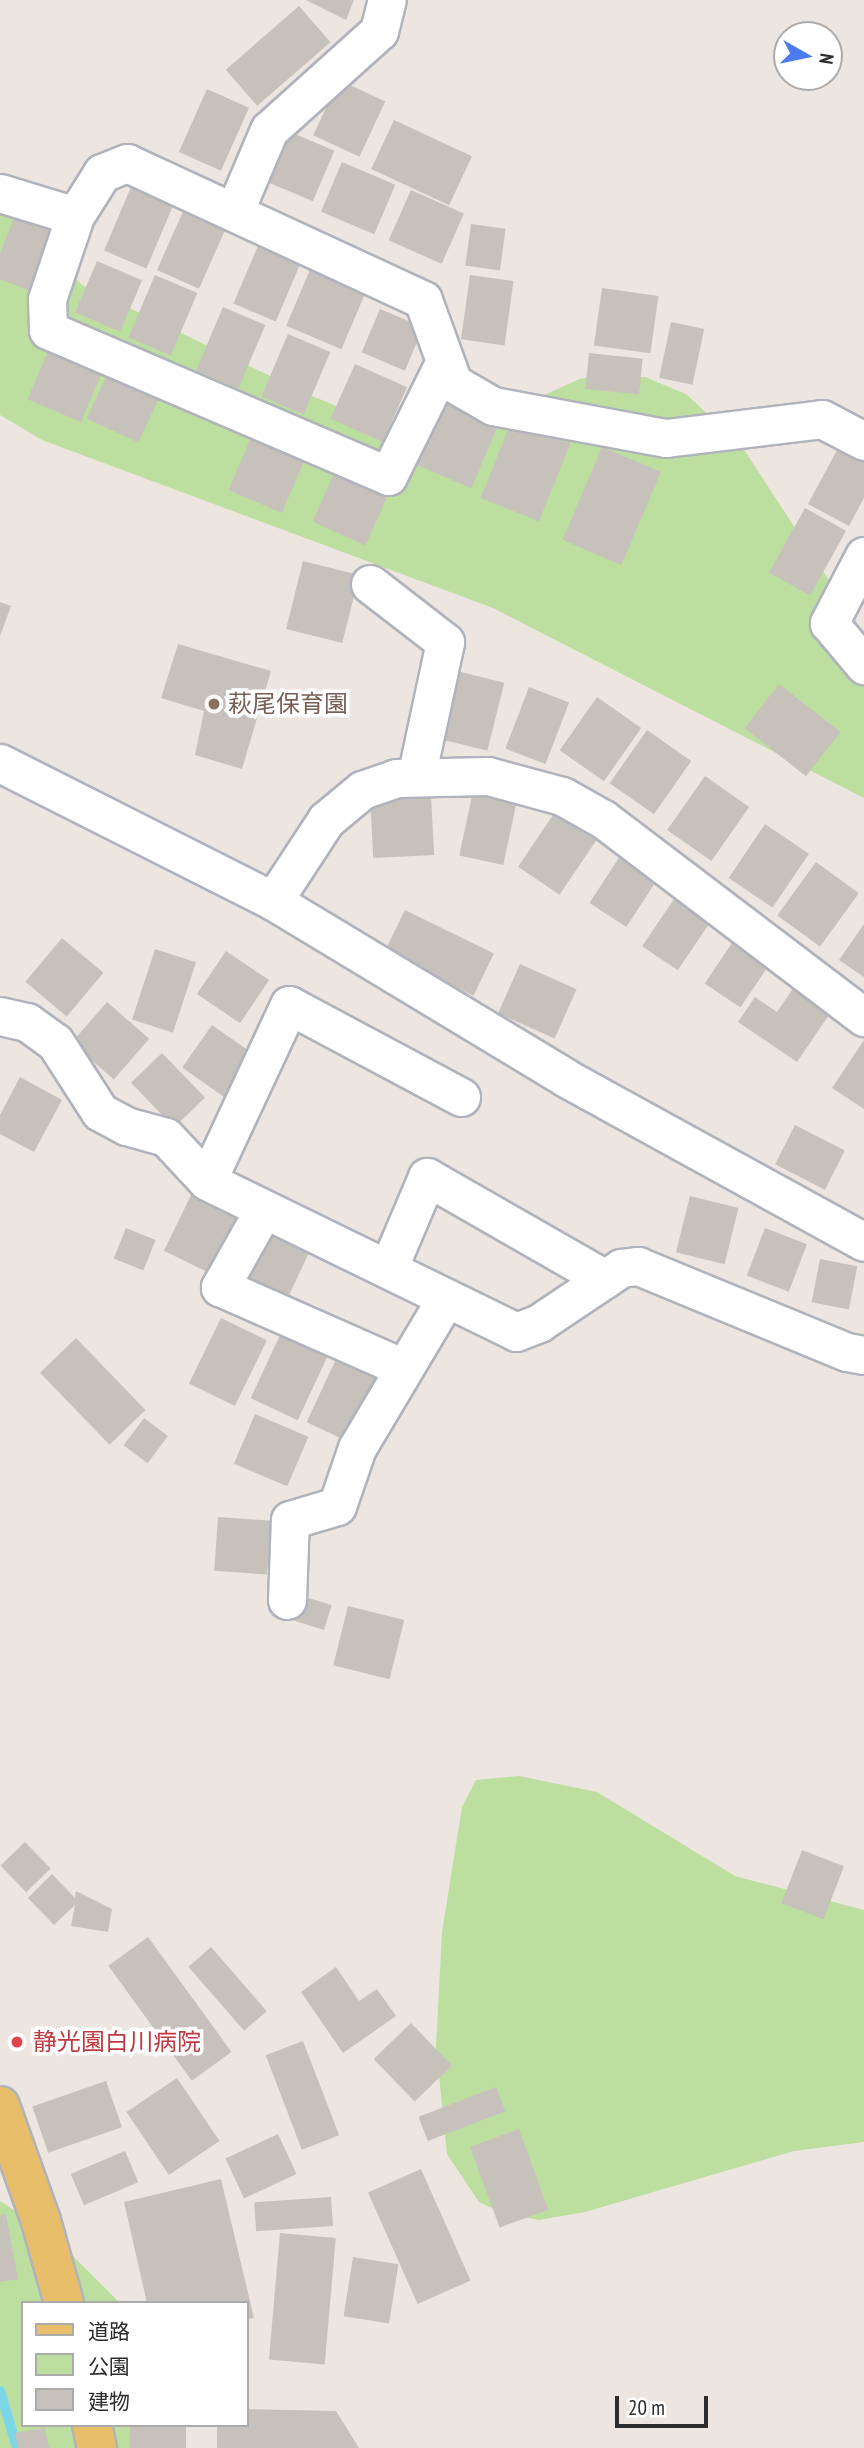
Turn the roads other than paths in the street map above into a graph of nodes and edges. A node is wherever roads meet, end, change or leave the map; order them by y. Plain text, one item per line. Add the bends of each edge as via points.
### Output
1 (387, 0) edge
2 (0, 193) edge
3 (234, 210) junction
4 (75, 216) junction
5 (444, 361) junction
6 (864, 441) edge
7 (864, 556) edge
8 (370, 584) dead end
9 (864, 665) edge
10 (0, 763) edge
11 (416, 777) junction
12 (273, 901) junction
13 (0, 1016) edge
14 (864, 1017) edge
15 (461, 1097) dead end
16 (207, 1181) junction
17 (264, 1209) junction
18 (864, 1242) edge
19 (388, 1269) junction
20 (605, 1279) junction
21 (446, 1298) junction
22 (864, 1355) edge
23 (404, 1368) junction
24 (287, 1601) dead end
25 (0, 2106) edge
26 (63, 2301) edge
27 (92, 2427) edge
28 (97, 2448) edge

1 - 3 street via 379,31 269,130
2 - 4 street
3 - 4 street via 127,163 102,173
3 - 5 street via 423,300
4 - 5 street via 47,299 48,330 388,476
5 - 6 street via 453,383 494,406 520,411 666,438 822,419
7 - 9 street via 829,623
8 - 11 street via 445,642
10 - 12 street
11 - 12 street via 396,778 362,790 326,820
11 - 14 street via 488,776 562,796 603,819
12 - 18 street via 566,1078
13 - 16 street via 27,1021 55,1042 100,1112 126,1126 166,1137
15 - 16 street via 289,1005
16 - 17 street
17 - 19 street
17 - 23 street via 220,1287
19 - 20 street via 427,1177
19 - 21 street
20 - 21 street via 516,1332
20 - 22 street via 621,1268 638,1266
21 - 23 street
23 - 24 street via 357,1448 337,1506 290,1520
25 - 26 main road
27 - 28 main road

